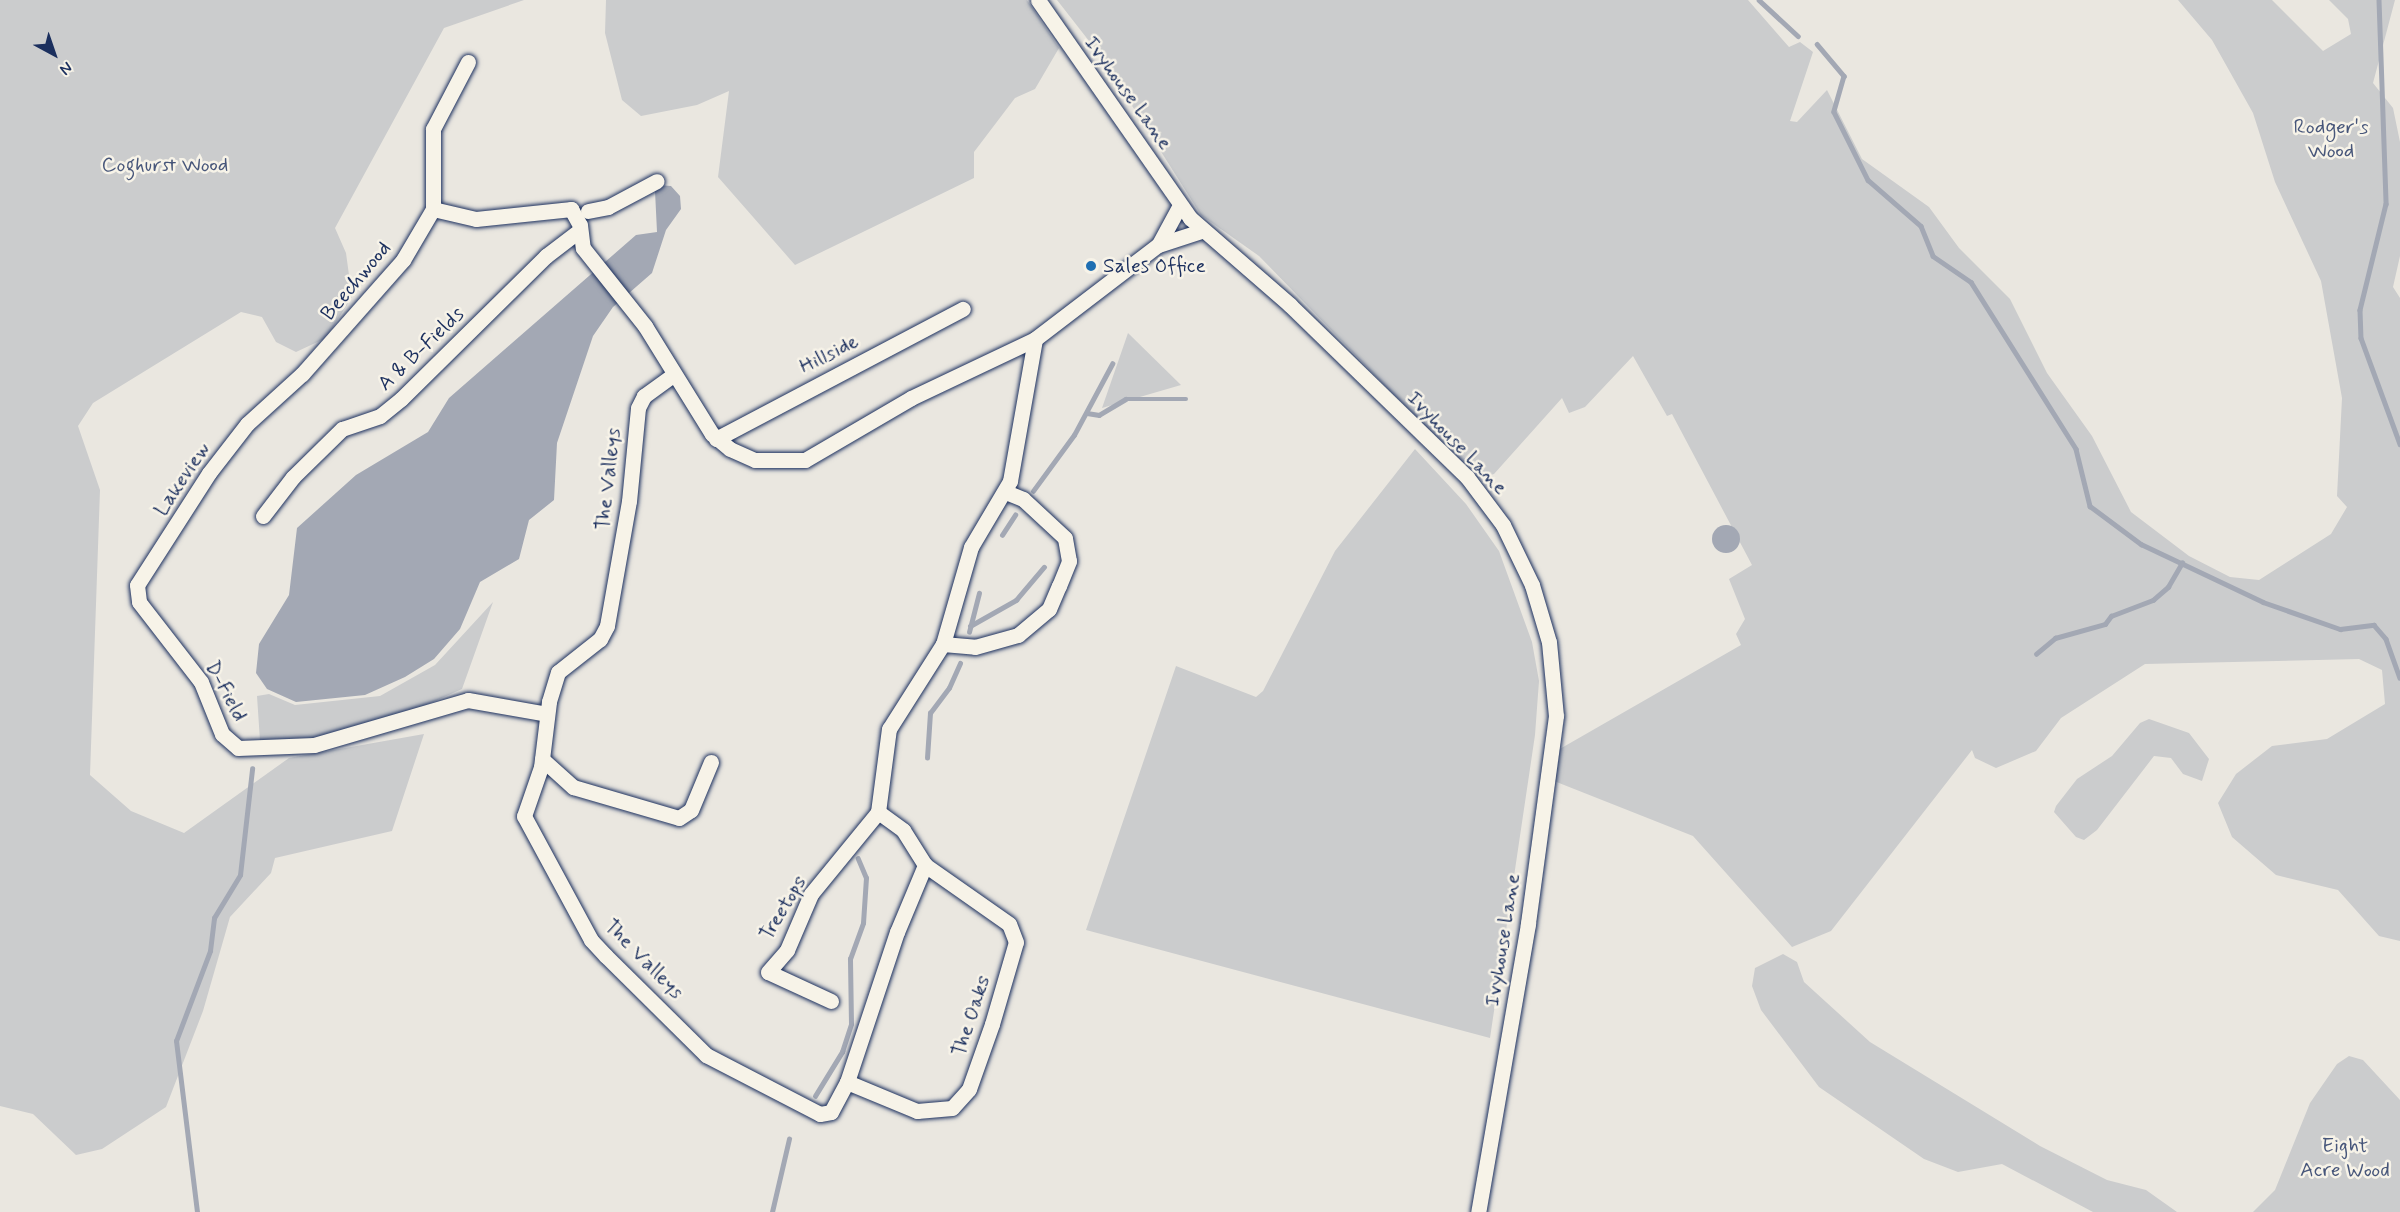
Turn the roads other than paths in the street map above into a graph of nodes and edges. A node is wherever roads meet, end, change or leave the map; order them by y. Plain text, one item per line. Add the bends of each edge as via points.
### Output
1 (1038, 0) edge
2 (468, 62) dead end
3 (657, 181) dead end
4 (1180, 206) junction
5 (433, 209) junction
6 (588, 211) dead end
7 (580, 230) junction
8 (1201, 231) junction
9 (1158, 245) junction
10 (963, 309) dead end
11 (1035, 339) junction
12 (302, 374) joint
13 (673, 375) junction
14 (716, 439) junction
15 (1006, 492) junction
16 (263, 516) dead end
17 (155, 624) joint
18 (943, 644) junction
19 (547, 714) junction
20 (542, 759) junction
21 (711, 762) dead end
22 (878, 812) junction
23 (925, 865) junction
24 (831, 1001) dead end
25 (847, 1082) junction
26 (1478, 1212) edge

1 - 4 street, Ivyhouse Lane
2 - 5 street, Beechwood via 434,129
3 - 6 street via 608,207
4 - 8 street, Ivyhouse Lane
4 - 9 street
5 - 7 street via 476,219 564,207 571,209
5 - 12 street, Beechwood via 404,260
7 - 13 street via 580,242 628,305
7 - 16 street, A & B-Fields via 546,256 401,399 380,416 342,429 293,477
8 - 9 street
8 - 26 street, Ivyhouse Lane via 1290,305 1467,477 1512,541 1545,626 1556,697 1554,736
9 - 11 street
10 - 14 street, Hillside
11 - 14 street via 911,398 800,462 755,460
11 - 15 street via 1014,470
12 - 17 street, Lakeview via 247,424 137,585 139,602
13 - 14 street
13 - 19 street, The Valleys via 644,396 638,408 629,501 607,626 600,639 558,672
15 - 18 street via 971,547
15 - 18 street via 1023,499 1065,538 1069,561 1059,586 1048,609 1018,635 975,647
17 - 19 street, D-Field via 201,682 222,734 238,748 314,745 468,700
18 - 22 street via 889,729
19 - 20 street, The Valleys
20 - 21 street via 573,786 679,818 691,810
20 - 25 street, The Valleys via 524,816 591,940 706,1055 796,1106 820,1114 831,1112
22 - 23 street via 903,830
22 - 24 street, Treetops via 811,894 787,950 768,972
23 - 25 street via 897,932
23 - 25 street, The Oaks via 1009,924 1016,942 969,1089 952,1108 916,1111

